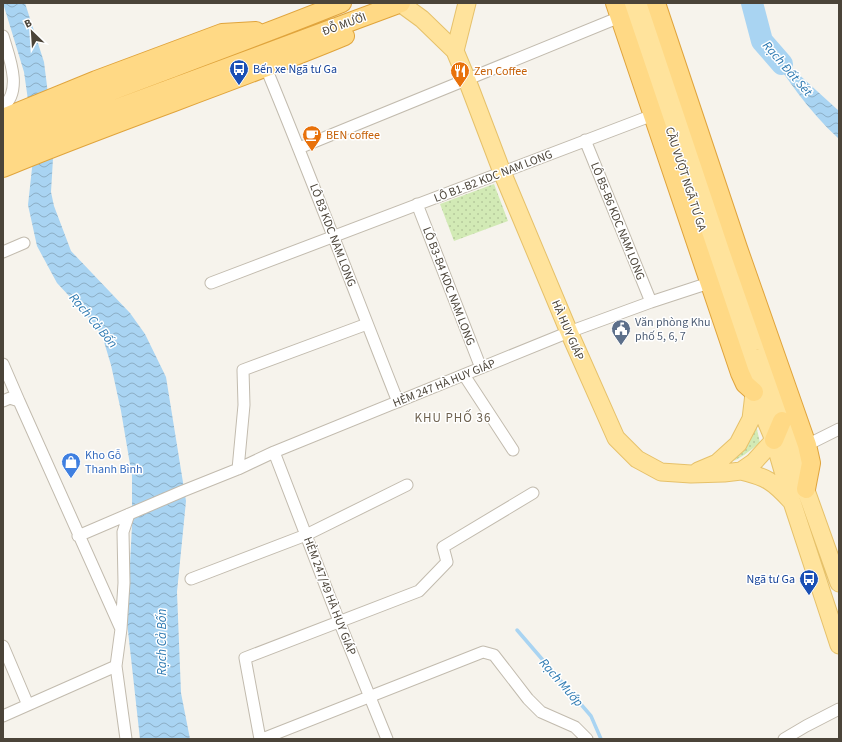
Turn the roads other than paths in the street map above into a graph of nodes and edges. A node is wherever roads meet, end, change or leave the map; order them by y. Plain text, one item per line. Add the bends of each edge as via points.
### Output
1 (342, 3) edge
2 (401, 3) edge
3 (467, 3) edge
4 (641, 3) edge
5 (656, 3) edge
6 (620, 8) edge
7 (273, 30) junction
8 (3, 36) edge
9 (455, 51) junction
10 (282, 54) junction
11 (266, 68) junction
12 (468, 80) junction
13 (653, 115) junction
14 (8, 120) edge
15 (83, 129) junction
16 (585, 140) junction
17 (299, 148) junction
18 (25, 151) junction
19 (3, 152) edge
20 (3, 168) edge
21 (502, 172) junction
22 (417, 204) junction
23 (333, 236) junction
24 (24, 242) dead end
25 (3, 252) edge
26 (211, 282) dead end
27 (709, 284) junction
28 (652, 302) junction
29 (367, 324) junction
30 (569, 332) junction
31 (750, 352) junction
32 (3, 364) edge
33 (481, 368) junction
34 (464, 375) junction
35 (754, 392) junction
36 (3, 401) edge
37 (19, 402) junction
38 (398, 402) junction
39 (782, 421) junction
40 (839, 429) edge
41 (774, 440) junction
42 (807, 445) junction
43 (513, 450) dead end
44 (274, 452) junction
45 (238, 469) junction
46 (740, 471) junction
47 (691, 474) junction
48 (407, 485) dead end
49 (806, 489) junction
50 (533, 494) dead end
51 (792, 502) junction
52 (129, 514) junction
53 (306, 535) junction
54 (78, 536) junction
55 (192, 579) dead end
56 (839, 583) edge
57 (339, 621) junction
58 (121, 629) junction
59 (839, 645) edge
60 (3, 646) edge
61 (116, 666) junction
62 (370, 696) junction
63 (28, 705) junction
64 (839, 709) edge
65 (3, 716) edge
66 (126, 739) edge
67 (261, 739) edge
68 (386, 739) edge
69 (588, 739) edge
70 (784, 739) edge

1 - 7 highway, ĐỖ MƯỜI
2 - 9 main road, HÀ HUY GIÁP
2 - 10 highway, ĐỖ MƯỜI via 377,12 356,32
3 - 9 main road
4 - 31 main road, CẦU VƯỢT NGÃ TƯ GA
5 - 42 highway
6 - 12 street
6 - 13 highway
6 - 31 main road, CẦU VƯỢT NGÃ TƯ GA
7 - 10 highway
7 - 14 highway, ĐỖ MƯỜI
8 - 14 street via 13,83
9 - 12 main road, HÀ HUY GIÁP
10 - 11 highway, ĐỖ MƯỜI
10 - 15 highway, ĐỖ MƯỜI
11 - 15 highway, ĐỖ MƯỜI
11 - 17 street, LÔ B3 KDC NAM LONG
12 - 17 street
12 - 21 main road, HÀ HUY GIÁP
13 - 16 street, LÔ B1-B2 KDC NAM LONG
13 - 27 highway
15 - 18 highway
16 - 21 street, LÔ B1-B2 KDC NAM LONG
16 - 28 street, LÔ B5-B6 KDC NAM LONG
17 - 23 street, LÔ B3 KDC NAM LONG
18 - 19 highway
18 - 20 highway
21 - 22 street, LÔ B1-B2 KDC NAM LONG
21 - 30 main road, HÀ HUY GIÁP
22 - 23 street, LÔ B1-B2 KDC NAM LONG
22 - 33 street, LÔ B3-B4 KDC NAM LONG
23 - 26 street, LÔ B1-B2 KDC NAM LONG
23 - 29 street, LÔ B3 KDC NAM LONG
24 - 25 street
27 - 28 street, HẺM 247 HÀ HUY GIÁP
27 - 35 highway via 740,373
28 - 30 street, HẺM 247 HÀ HUY GIÁP
29 - 38 street, LÔ B3 KDC NAM LONG
29 - 45 street via 242,370 244,405
30 - 33 street, HẺM 247 HÀ HUY GIÁP
30 - 47 main road, HÀ HUY GIÁP via 616,438 637,459 661,472
31 - 35 main road
31 - 39 main road
32 - 37 street
33 - 34 street, HẺM 247 HÀ HUY GIÁP
34 - 38 street, HẺM 247 HÀ HUY GIÁP
34 - 43 street
35 - 41 main road
35 - 47 main road via 751,419 738,444 717,463
36 - 37 street via 10,398
37 - 54 street
38 - 44 street, HẺM 247 HÀ HUY GIÁP
39 - 41 highway
39 - 49 main road
40 - 42 street
41 - 46 main road, HÀ HUY GIÁP via 754,462
41 - 51 main road
42 - 49 highway via 811,464
44 - 45 street, HẺM 247 HÀ HUY GIÁP
44 - 53 street, HẺM 247/49 HÀ HUY GIÁP
45 - 52 street, HẺM 247 HÀ HUY GIÁP
46 - 47 main road, HÀ HUY GIÁP
46 - 51 main road via 760,476 778,487
48 - 53 street
49 - 56 main road
50 - 57 street via 443,546 447,562 419,591
51 - 59 main road
52 - 54 street, HẺM 247 HÀ HUY GIÁP
52 - 58 street via 123,532 124,583
53 - 55 street
53 - 57 street, HẺM 247/49 HÀ HUY GIÁP
54 - 58 street
57 - 62 street, HẺM 247/49 HÀ HUY GIÁP
57 - 67 street via 245,658
58 - 61 street
60 - 63 street
61 - 63 street
61 - 66 street
62 - 67 street
62 - 68 street, HẺM 247/49 HÀ HUY GIÁP
62 - 69 street via 483,652 494,655 541,712 575,727
63 - 65 street
64 - 70 street

